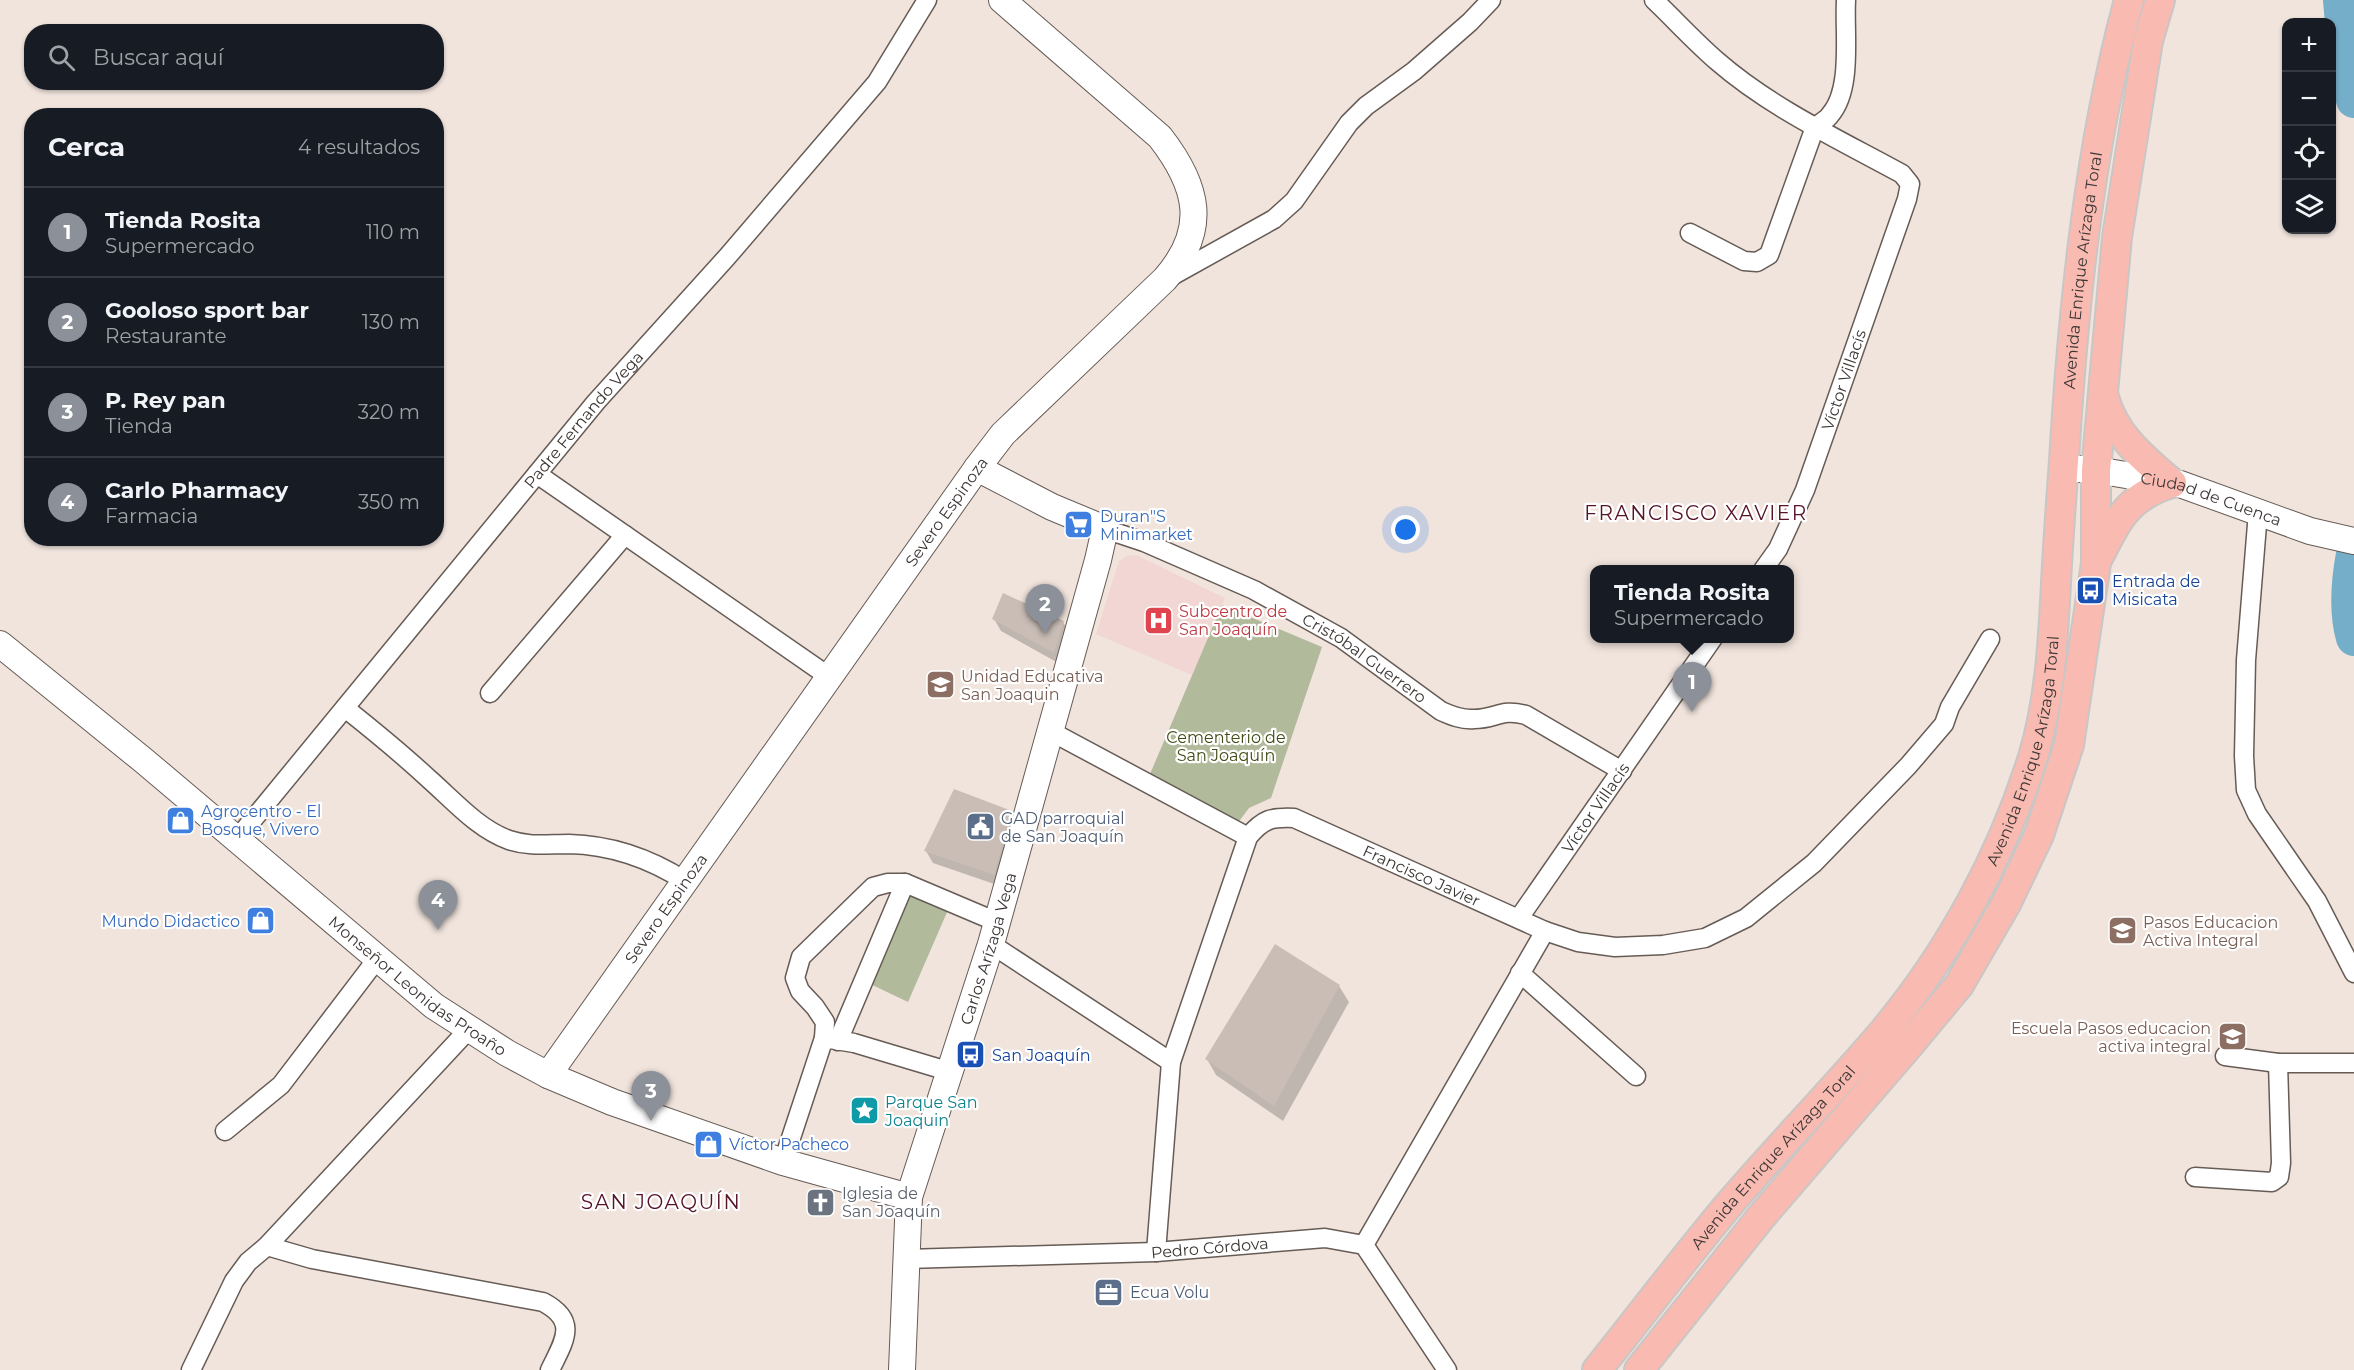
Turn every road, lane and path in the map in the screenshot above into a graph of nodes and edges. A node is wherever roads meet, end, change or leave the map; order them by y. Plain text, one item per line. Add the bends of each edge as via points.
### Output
1 (927, 0) edge
2 (1002, 0) edge
3 (1491, 0) edge
4 (1654, 0) edge
5 (1846, 0) edge
6 (2129, 0) edge
7 (2160, 0) edge
8 (1815, 127) junction
9 (1690, 233) dead end
10 (1165, 279) junction
11 (2103, 392) junction
12 (977, 468) junction
13 (2063, 468) junction
14 (2096, 470) junction
15 (537, 474) junction
16 (2172, 483) junction
17 (2258, 512) junction
18 (1105, 529) junction
19 (625, 535) junction
20 (2354, 542) edge
21 (2096, 562) junction
22 (1767, 565) edge
23 (1989, 639) dead end
24 (1710, 643) edge
25 (0, 644) edge
26 (828, 676) junction
27 (490, 693) dead end
28 (345, 708) junction
29 (1050, 731) junction
30 (1622, 771) junction
31 (1248, 837) junction
32 (237, 839) junction
33 (685, 881) junction
34 (905, 883) junction
35 (1520, 918) junction
36 (1545, 931) junction
37 (994, 933) junction
38 (377, 959) junction
39 (1520, 973) junction
40 (2354, 973) edge
41 (469, 1029) junction
42 (831, 1040) junction
43 (2225, 1056) dead end
44 (1171, 1062) junction
45 (2278, 1063) junction
46 (2354, 1063) edge
47 (951, 1072) junction
48 (548, 1075) junction
49 (1636, 1076) dead end
50 (225, 1131) dead end
51 (783, 1162) junction
52 (2195, 1177) dead end
53 (909, 1197) junction
54 (1364, 1245) junction
55 (267, 1246) junction
56 (1156, 1252) junction
57 (906, 1259) junction
58 (190, 1370) edge
59 (550, 1370) edge
60 (902, 1370) edge
61 (1447, 1370) edge
62 (1597, 1370) edge
63 (1639, 1370) edge

1 - 15 street, Padre Fernando Vega via 877,82
2 - 10 street, Severo Espinoza via 1160,137 1178,159 1191,190 1192,228 1187,248
3 - 10 street via 1355,118 1294,201 1274,219
4 - 8 street via 1718,62
5 - 8 street via 1844,81 1839,102 1830,117
6 - 13 main road, Avenida Enrique Arízaga Toral via 2095,159 2069,371
7 - 11 main road, Avenida Enrique Arízaga Toral via 2148,41 2119,225
8 - 9 street via 1769,255 1757,262 1744,261
8 - 22 street, Víctor Villacís via 1902,174 1910,184 1805,490
10 - 12 street, Severo Espinoza via 1003,434
11 - 14 main road, Avenida Enrique Arízaga Toral
11 - 16 main road via 2108,414 2124,439
12 - 18 street
12 - 26 street, Severo Espinoza
13 - 14 street, Ciudad de Cuenca
13 - 62 main road, Avenida Enrique Arízaga Toral via 2047,695 2034,754 2015,809 1981,884 1938,959 1886,1029 1725,1210
14 - 16 street, Ciudad de Cuenca
14 - 21 main road, Avenida Enrique Arízaga Toral
15 - 19 street
15 - 28 street, Padre Fernando Vega
16 - 17 street, Ciudad de Cuenca
16 - 21 main road via 2142,494 2116,525
17 - 20 street, Ciudad de Cuenca
17 - 40 street via 2246,660 2246,790 2257,814 2317,901
18 - 29 street, Carlos Arízaga Vega
18 - 30 street, Cristóbal Guerrero via 1254,590 1331,632 1441,711 1476,720 1514,711
19 - 26 street
19 - 27 street
21 - 63 main road, Avenida Enrique Arízaga Toral via 2068,745 2039,835 2006,904 1959,985 1761,1217
23 - 36 street, Francisco Javier via 1944,724 1908,766 1814,863 1746,918 1705,938 1663,945 1615,947 1578,942
24 - 30 street, Víctor Villacís
25 - 32 street, Monseñor Leonidas Proaño
26 - 33 street, Severo Espinoza
28 - 32 street, Padre Fernando Vega
28 - 33 street via 479,823 508,840 634,854
29 - 31 street
29 - 37 street, Carlos Arízaga Vega
30 - 35 street, Víctor Villacís
31 - 35 street, Francisco Javier via 1267,820 1294,818
31 - 44 street
32 - 38 street, Monseñor Leonidas Proaño
33 - 48 street, Severo Espinoza
34 - 37 street
34 - 42 street
34 - 42 street via 873,887 801,957 795,978 800,991 825,1022
35 - 36 street, Francisco Javier
36 - 39 street
37 - 44 street
37 - 47 street, Carlos Arízaga Vega
38 - 41 street, Monseñor Leonidas Proaño
38 - 50 street via 281,1085
39 - 49 street
39 - 54 street
41 - 48 street, Monseñor Leonidas Proaño
41 - 55 street
42 - 47 street via 854,1043
42 - 51 street
43 - 45 street
44 - 56 street
45 - 46 street
45 - 52 street via 2279,1177 2272,1182
47 - 53 street, Carlos Arízaga Vega
48 - 51 street, Monseñor Leonidas Proaño
51 - 53 street, Monseñor Leonidas Proaño
53 - 57 street, Carlos Arízaga Vega
54 - 56 street, Pedro Córdova via 1326,1238
54 - 61 street
55 - 58 street via 234,1281
55 - 59 street via 312,1259 543,1302 564,1319 566,1332
56 - 57 street, Pedro Córdova
57 - 60 street, Carlos Arízaga Vega

